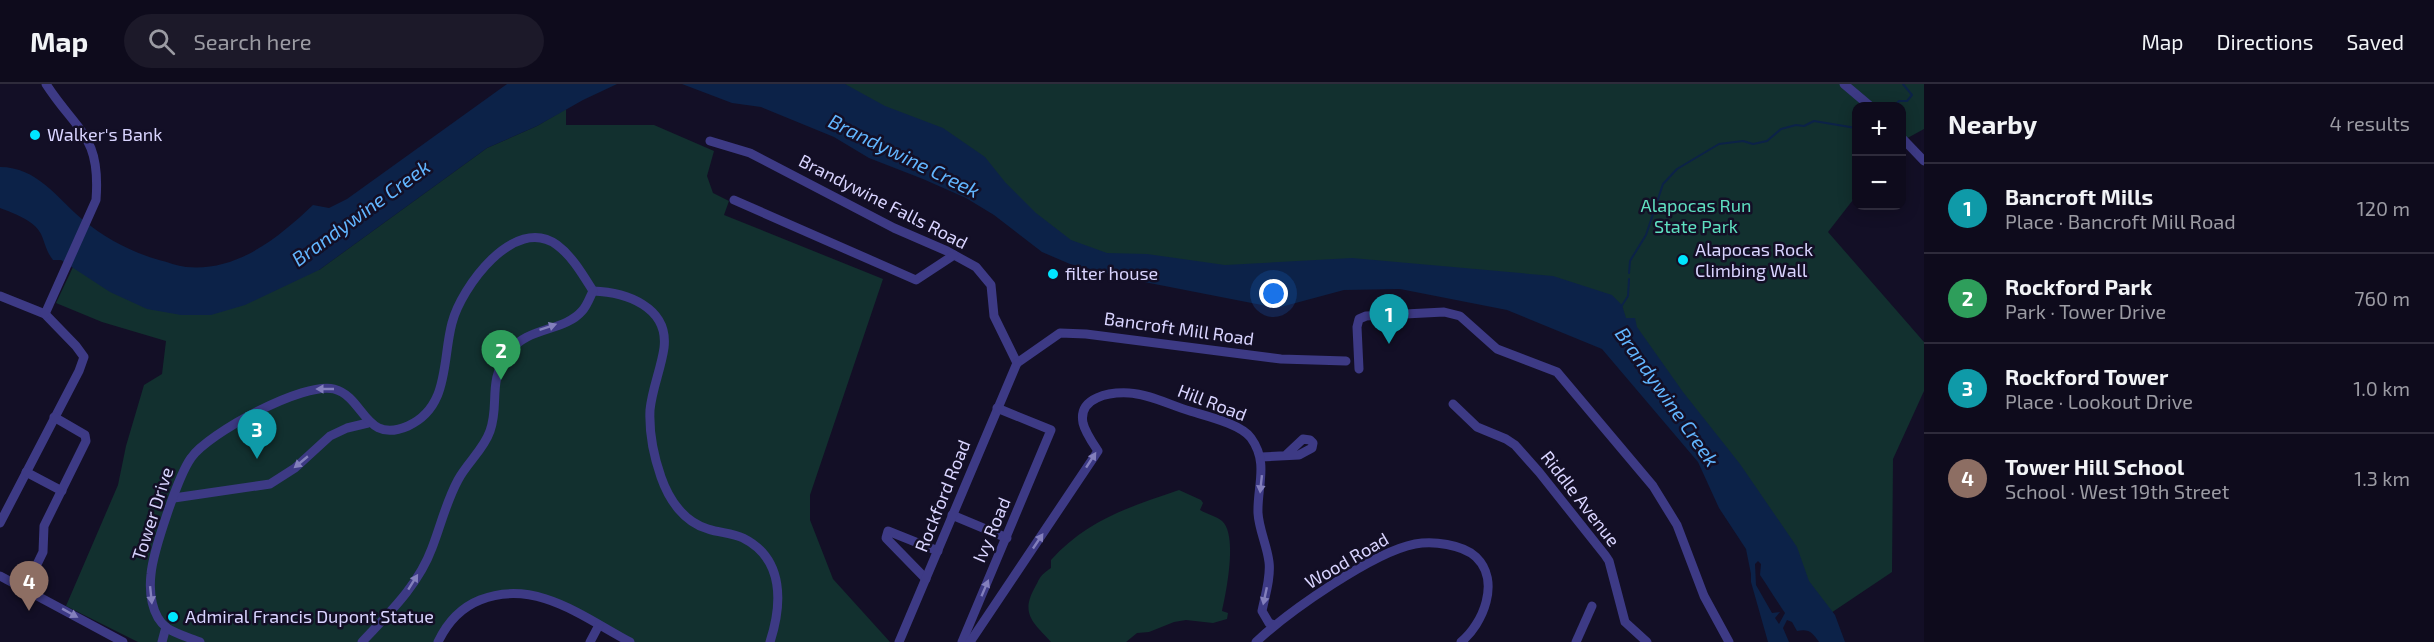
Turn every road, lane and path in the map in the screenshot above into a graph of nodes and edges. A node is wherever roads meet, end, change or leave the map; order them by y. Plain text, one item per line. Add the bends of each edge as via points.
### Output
1 (46, 84) edge
2 (1844, 84) edge
3 (1865, 102) edge
4 (710, 141) dead end
5 (1906, 142) edge
6 (1924, 161) edge
7 (734, 200) dead end
8 (954, 255) junction
9 (593, 291) junction
10 (0, 296) edge
11 (45, 314) junction
12 (1346, 361) dead end
13 (1017, 363) junction
14 (1359, 369) dead end
15 (1453, 404) dead end
16 (997, 408) junction
17 (54, 417) junction
18 (368, 423) junction
19 (1286, 455) dead end
20 (1261, 457) junction
21 (26, 472) junction
22 (62, 491) junction
23 (174, 498) junction
24 (952, 515) junction
25 (0, 523) edge
26 (1007, 538) junction
27 (938, 551) junction
28 (0, 576) edge
29 (926, 579) junction
30 (25, 589) junction
31 (1592, 606) dead end
32 (1274, 625) junction
33 (599, 626) junction
34 (166, 627) junction
35 (123, 642) edge
36 (162, 642) edge
37 (200, 642) edge
38 (362, 642) edge
39 (438, 642) edge
40 (590, 642) edge
41 (630, 642) edge
42 (770, 642) edge
43 (899, 642) edge
44 (962, 642) edge
45 (970, 642) edge
46 (1256, 642) edge
47 (1461, 642) edge
48 (1576, 642) edge
49 (1647, 642) edge
50 (1729, 642) edge

1 - 11 street via 88,139 94,152 97,181 96,200
2 - 3 street
4 - 8 street, Brandywine Falls Road via 750,153
5 - 6 street
7 - 8 street via 916,280
8 - 13 street, Brandywine Falls Road via 976,267 991,285 994,316
9 - 18 street via 556,244 534,236 501,249 460,303 452,323 439,396 432,406 408,426 391,430
38 -> 9 street via 401,600 432,550 450,495 489,434 493,391 500,366 510,350 531,333 565,322 582,311
9 - 42 street via 611,292 639,302 660,322 664,348 650,419 662,479 685,516 703,528 743,538 768,561 779,607
10 - 11 street
11 - 17 street via 84,357
12 - 13 street, Bancroft Mill Road via 1281,359 1059,333
13 - 16 street, Rockford Road
14 - 50 street via 1359,319 1444,312 1460,316 1497,350 1557,372 1653,486 1677,525 1704,596
15 - 49 street, Riddle Avenue via 1477,428 1515,445 1539,472 1605,555 1625,622
16 - 24 street, Rockford Road
16 - 26 street, Ivy Road via 1051,430
17 - 21 street
17 - 22 street via 86,438
18 -> 23 street via 330,436 296,468 270,484
18 -> 23 street, Tower Drive via 348,396 332,388 278,402 219,433 192,456
19 - 20 street
20 -> 32 street via 1257,511 1269,562 1262,611
45 -> 20 street, Hill Road via 1098,451 1083,424 1084,410 1090,401 1128,393 1144,396 1226,423 1250,436
21 - 22 street
21 - 25 street
22 - 30 street via 43,529 43,552
23 -> 34 street, Tower Drive via 150,583 152,605
24 - 26 street
24 - 27 street, Rockford Road
44 -> 26 street, Ivy Road
27 - 29 street, Rockford Road
27 - 29 street via 888,531 886,538
28 - 30 street
29 - 43 street, Rockford Road
30 -> 35 street
31 - 48 street
32 - 46 street, Wood Road
32 - 47 street, Wood Road via 1397,549 1417,544 1455,546 1476,557 1487,576 1483,614
33 - 39 street via 548,598 509,592 466,607
33 - 40 street
33 - 41 street
34 - 36 street
34 - 37 street

